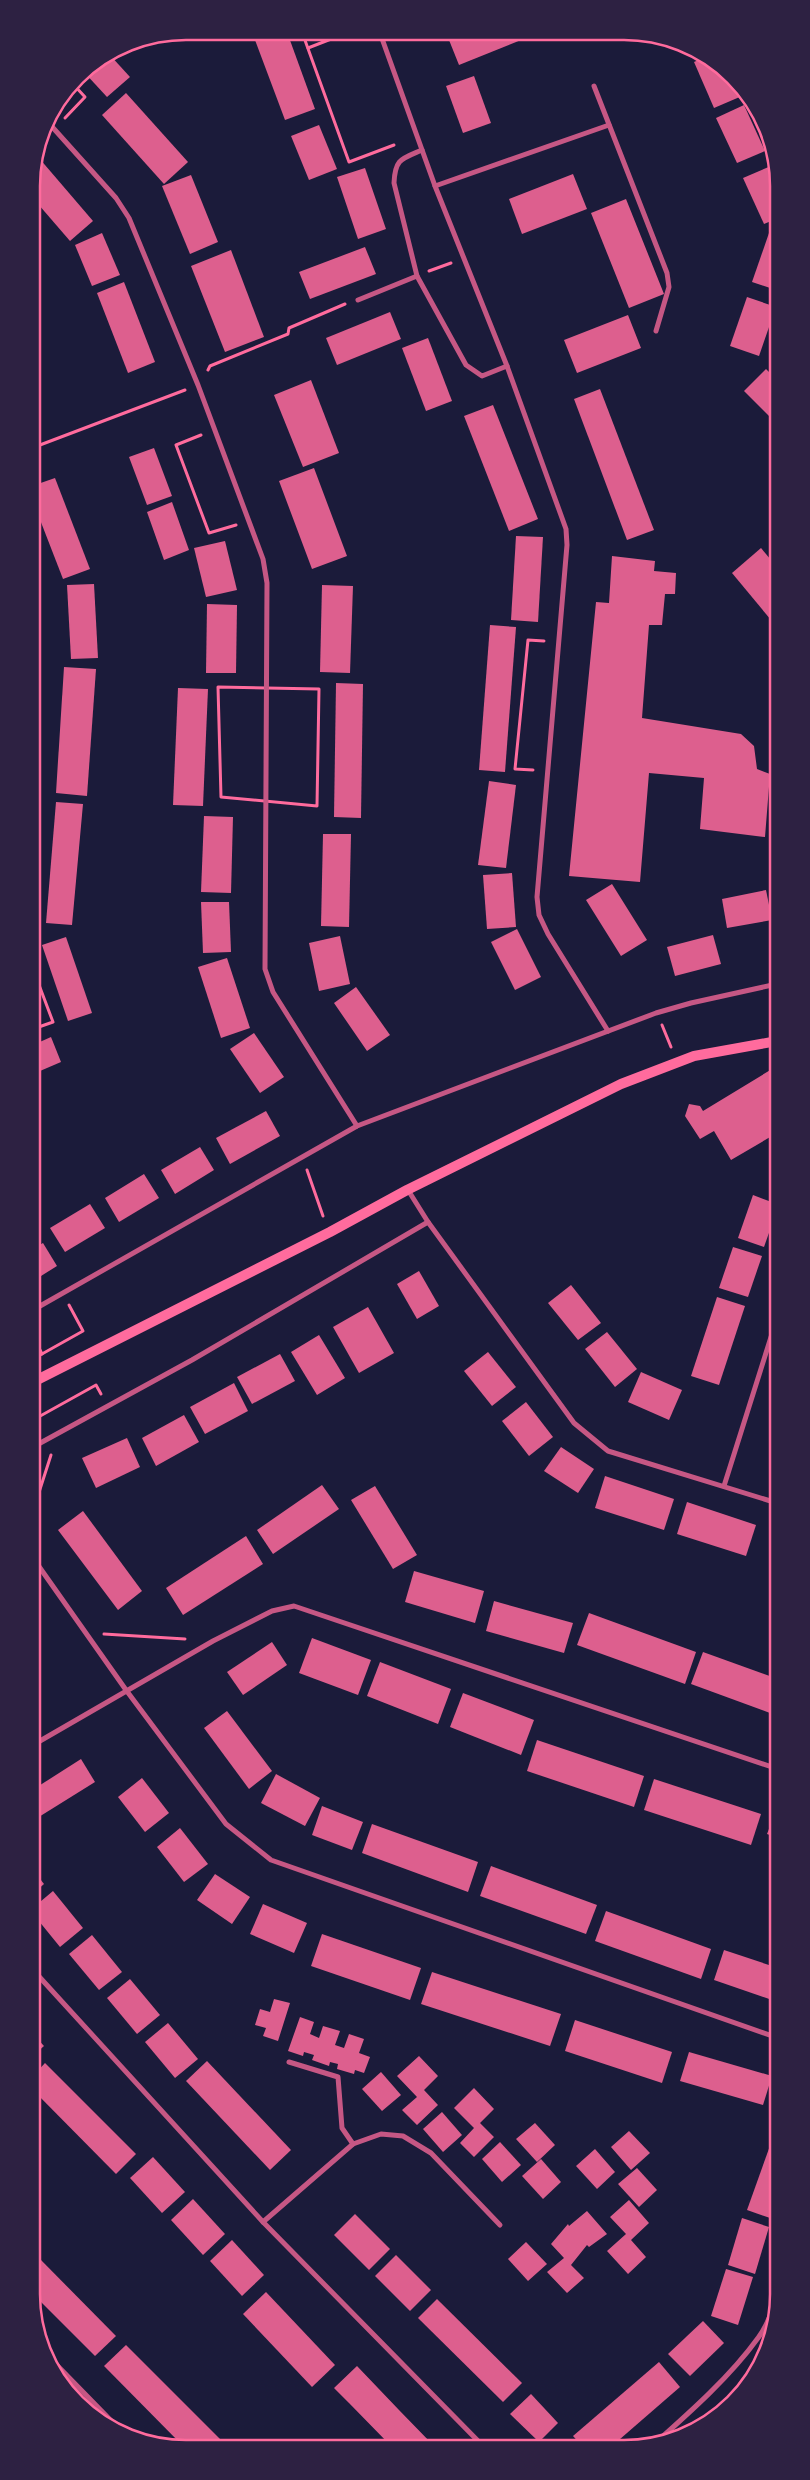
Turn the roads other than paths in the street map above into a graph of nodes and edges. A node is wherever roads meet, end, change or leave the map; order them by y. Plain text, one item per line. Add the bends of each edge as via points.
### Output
1 (383, 40) edge
2 (594, 86) dead end
3 (610, 124) junction
4 (52, 127) edge
5 (422, 150) junction
6 (435, 186) junction
7 (417, 276) junction
8 (358, 300) dead end
9 (656, 331) dead end
10 (507, 366) junction
11 (770, 986) edge
12 (608, 1032) junction
13 (770, 1042) edge
14 (357, 1126) junction
15 (408, 1190) junction
16 (428, 1222) junction
17 (40, 1306) edge
18 (770, 1340) edge
19 (40, 1378) edge
20 (40, 1444) edge
21 (724, 1486) junction
22 (770, 1500) edge
23 (40, 1568) edge
24 (126, 1690) junction
25 (40, 1741) edge
26 (770, 1766) edge
27 (40, 1978) edge
28 (770, 2035) edge
29 (289, 2062) dead end
30 (353, 2144) junction
31 (263, 2222) junction
32 (500, 2225) dead end
33 (766, 2329) edge
34 (62, 2371) edge
35 (106, 2416) edge
36 (667, 2433) edge
37 (477, 2440) edge

1 - 5 street
2 - 3 street
3 - 6 street
3 - 9 street via 667,273 669,287
4 - 14 street via 116,198 129,218 215,430 263,559 267,582 265,969 273,992
5 - 6 street
5 - 7 street via 400,160 395,168 394,183
6 - 10 street
7 - 8 street
7 - 10 street via 466,365 482,376
10 - 12 street via 566,529 567,545 546,772 537,896 539,915
11 - 12 street via 656,1013
12 - 14 street
13 - 15 main road via 694,1056 621,1084
14 - 17 street
15 - 16 street
15 - 19 main road
16 - 20 street via 108,1408
16 - 21 street via 574,1423 608,1451
18 - 21 street
21 - 22 street
23 - 24 street
24 - 25 street
24 - 26 street via 272,1611 294,1606
24 - 28 street via 226,1824 271,1860
27 - 31 street
29 - 30 street via 338,2077 342,2128
30 - 31 street
30 - 32 street via 381,2134 403,2136 431,2153
31 - 37 street
33 - 36 street via 698,2406
34 - 35 street

